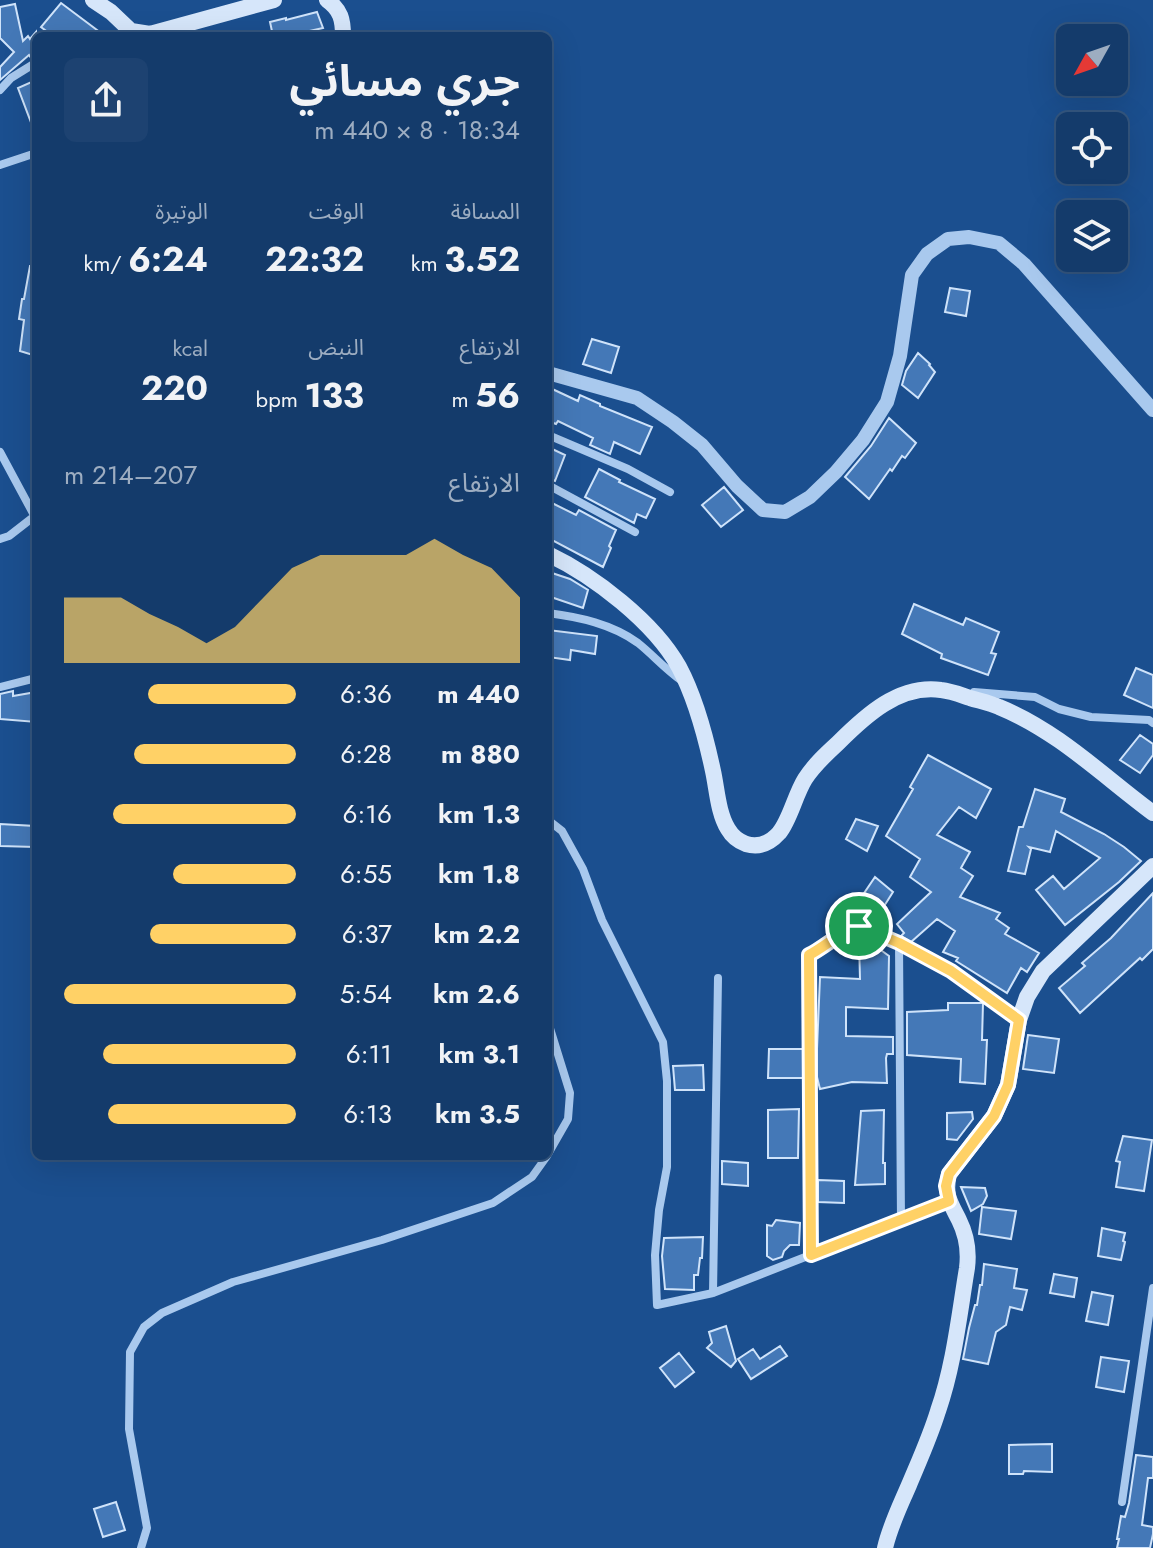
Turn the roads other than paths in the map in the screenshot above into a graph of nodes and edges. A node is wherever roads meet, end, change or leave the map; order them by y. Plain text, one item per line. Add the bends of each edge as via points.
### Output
1 (93, 0) edge
2 (274, 0) edge
3 (327, 0) edge
4 (128, 32) edge
5 (157, 32) edge
6 (343, 32) edge
7 (32, 65) edge
8 (0, 90) edge
9 (32, 154) edge
10 (0, 165) edge
11 (552, 374) edge
12 (1153, 410) edge
13 (552, 437) edge
14 (0, 452) edge
15 (552, 487) edge
16 (670, 492) dead end
17 (32, 511) edge
18 (32, 518) edge
19 (635, 532) dead end
20 (0, 539) edge
21 (552, 556) edge
22 (552, 614) edge
23 (32, 679) edge
24 (686, 683) junction
25 (0, 687) edge
26 (941, 690) junction
27 (1153, 723) edge
28 (1153, 813) edge
29 (552, 823) edge
30 (1153, 866) edge
31 (899, 943) junction
32 (718, 978) dead end
33 (1019, 1020) junction
34 (552, 1035) edge
35 (552, 1146) edge
36 (544, 1160) edge
37 (949, 1201) junction
38 (901, 1221) junction
39 (811, 1255) junction
40 (1153, 1288) edge
41 (713, 1293) junction
42 (1122, 1502) dead end
43 (141, 1548) edge
44 (885, 1548) edge

1 - 4 main road
2 - 5 main road
3 - 6 main road via 343,19
7 - 8 street
9 - 10 street
11 - 12 street via 637,398 702,445 763,510 785,512 836,472 887,402 912,275 927,254 948,239 969,237 999,243 1024,264
13 - 16 street
14 - 17 street
15 - 19 street
18 - 20 street
21 - 24 main road via 610,592 642,622 668,651
22 - 24 street via 621,633
23 - 25 street
24 - 26 main road via 709,752 723,819 736,839 759,846 780,832 805,779 860,721 888,701 917,690
26 - 27 street via 1035,697 1091,717
26 - 28 main road via 999,706 1048,732
29 - 41 street via 583,869 602,920 663,1042 667,1167 655,1255 657,1305
30 - 33 main road via 1043,971
31 - 33 street via 951,971
31 - 38 street
31 - 39 street via 850,927 809,955
32 - 41 street
33 - 37 main road via 1008,1085 994,1116 949,1174
34 - 35 street via 570,1093 568,1119
36 - 43 street via 532,1177 493,1203 233,1282 162,1313 144,1327 130,1352 129,1429 147,1528
37 - 38 street
37 - 44 main road via 961,1222 968,1262 951,1362 930,1435
38 - 39 street
39 - 41 street
40 - 42 street

